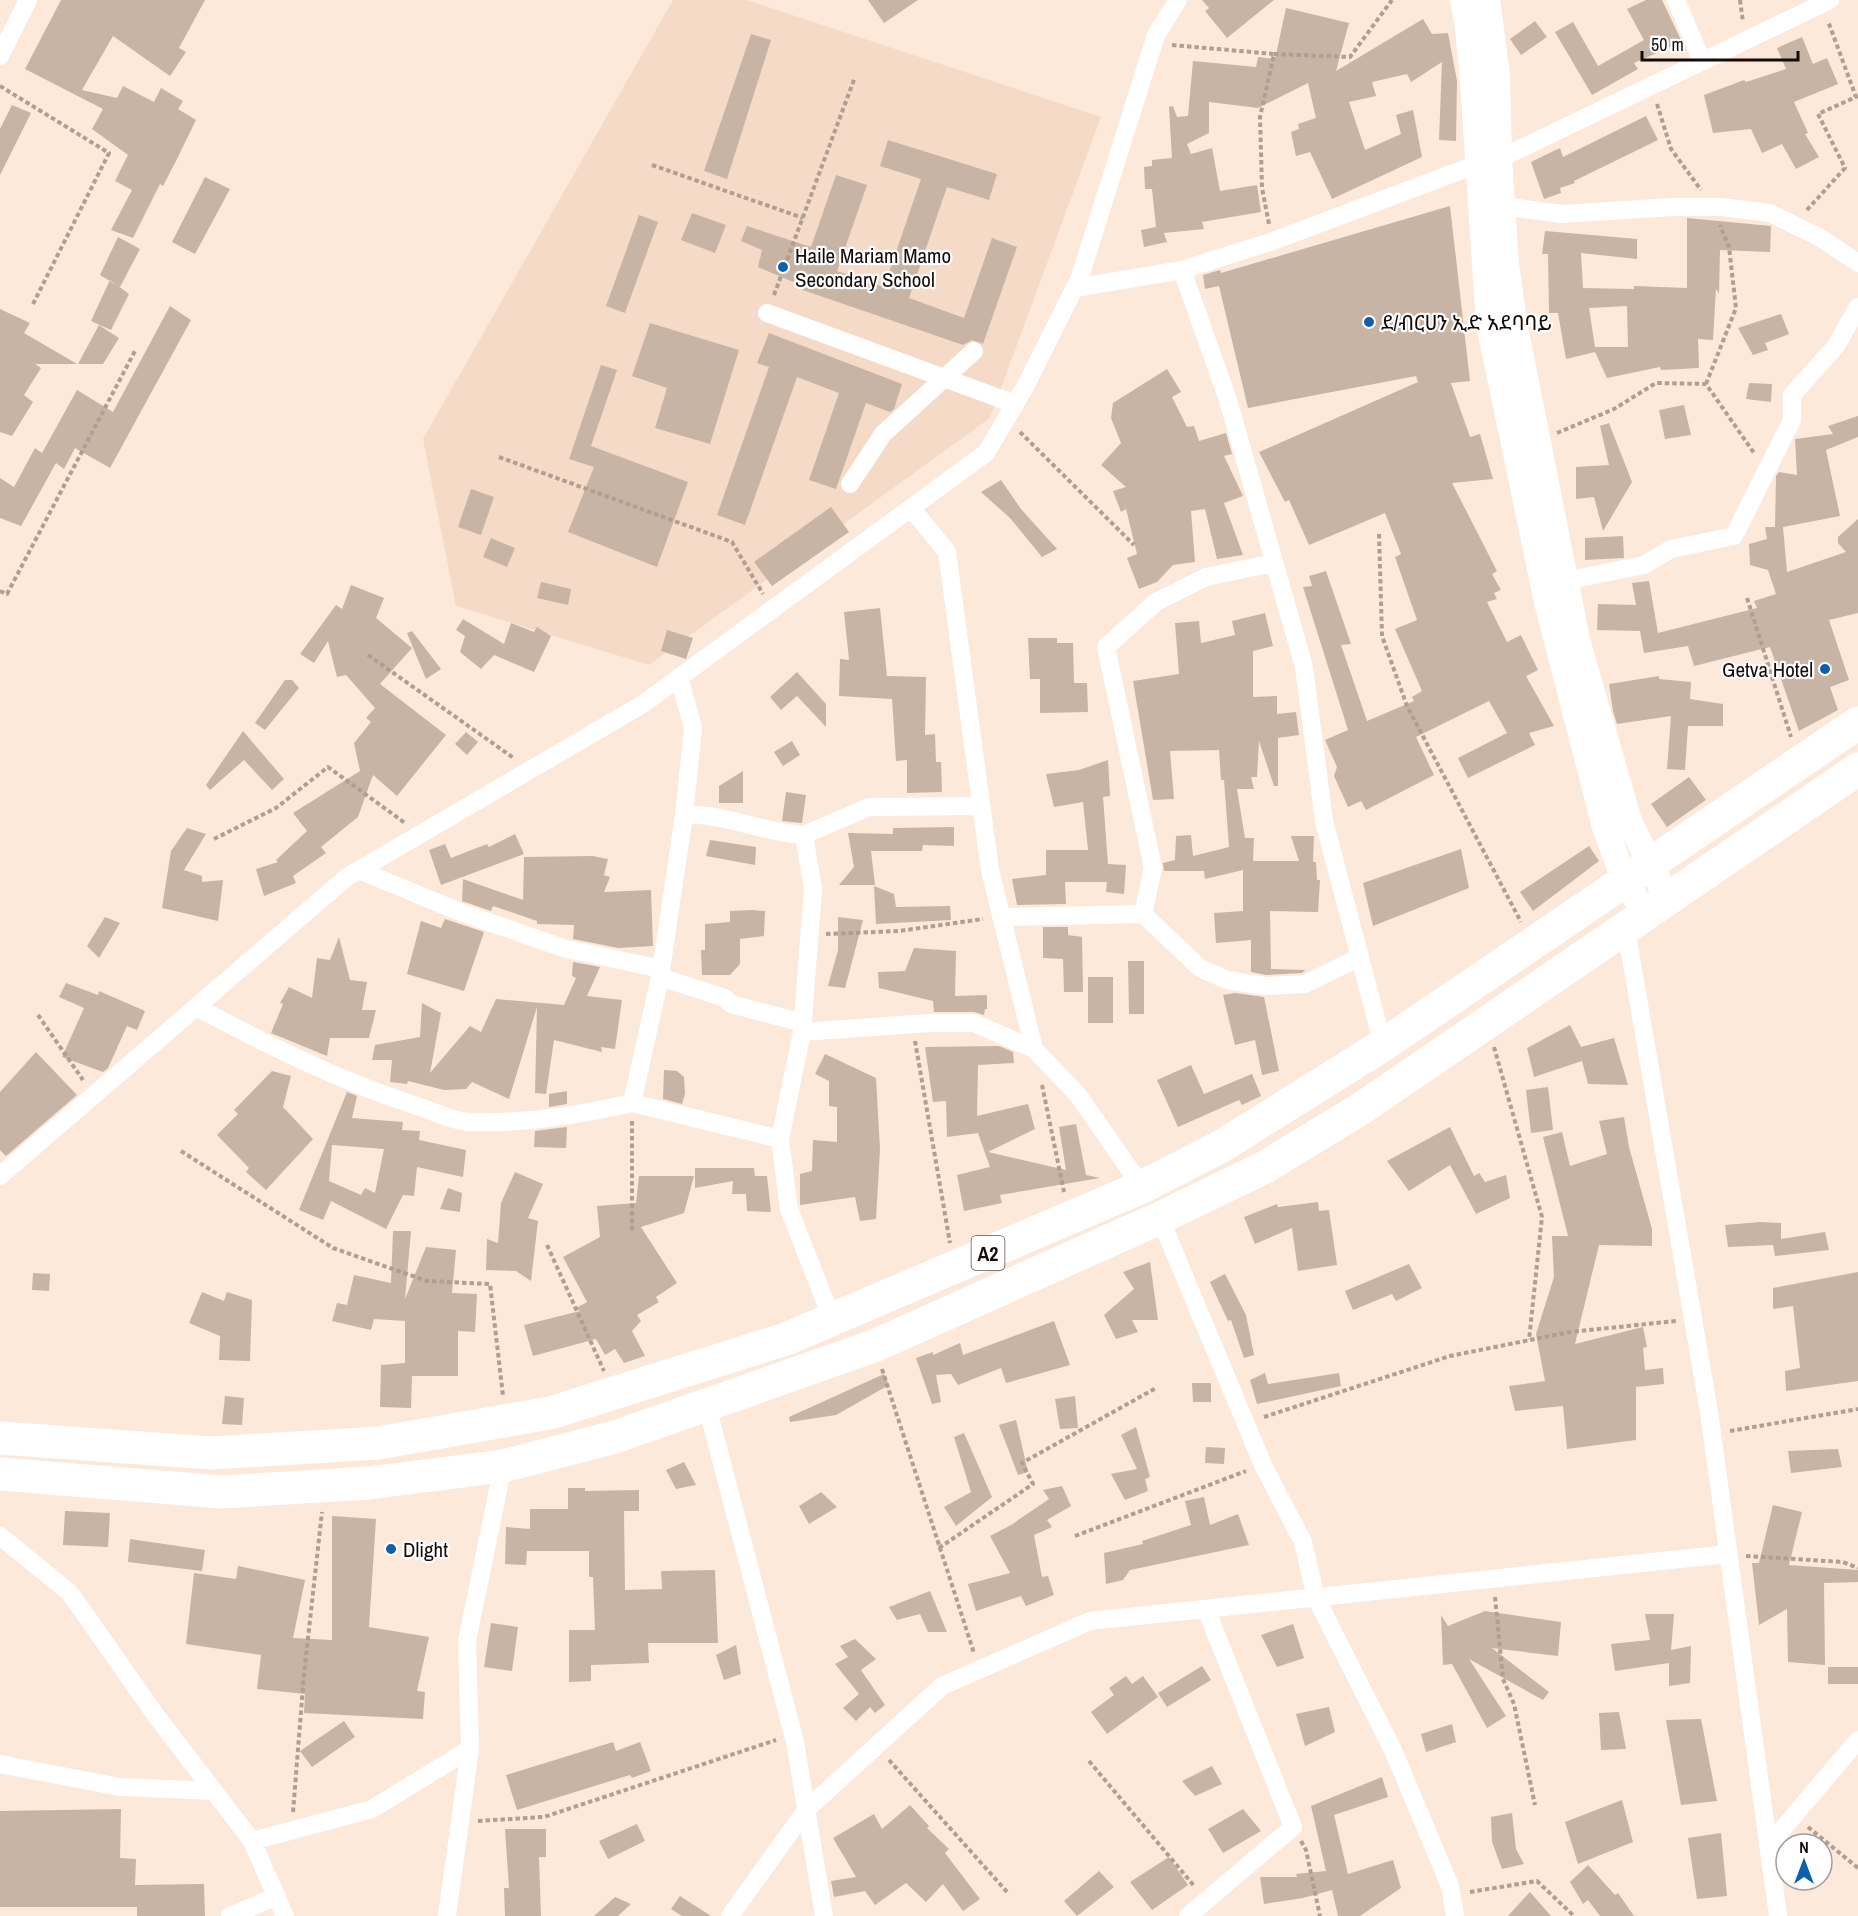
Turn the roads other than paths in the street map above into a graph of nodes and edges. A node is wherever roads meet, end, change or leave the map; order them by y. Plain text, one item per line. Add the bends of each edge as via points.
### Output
1 (28, 0) edge
2 (1178, 0) edge
3 (1463, 0) edge
4 (1487, 0) edge
5 (1676, 0) edge
6 (1826, 2) edge
7 (0, 56) edge
8 (1702, 61) junction
9 (1488, 161) junction
10 (1502, 206) junction
11 (1858, 263) edge
12 (1182, 270) junction
13 (1075, 288) junction
14 (1858, 307) edge
15 (767, 313) road end
16 (974, 351) dead end
17 (944, 378) junction
18 (1011, 411) junction
19 (850, 484) dead end
20 (912, 509) junction
21 (1275, 563) junction
22 (1565, 581) junction
23 (679, 677) junction
24 (1858, 723) edge
25 (1858, 768) edge
26 (981, 806) junction
27 (684, 815) junction
28 (804, 835) junction
29 (359, 870) junction
30 (1637, 873) junction
31 (1646, 913) junction
32 (1143, 914) junction
33 (1001, 917) junction
34 (1360, 957) junction
35 (660, 973) junction
36 (196, 1007) junction
37 (802, 1028) junction
38 (1383, 1044) junction
39 (1034, 1049) junction
40 (633, 1103) junction
41 (780, 1139) junction
42 (0, 1176) edge
43 (1142, 1187) junction
44 (1160, 1218) junction
45 (832, 1319) junction
46 (707, 1406) junction
47 (0, 1438) edge
48 (503, 1466) junction
49 (0, 1474) edge
50 (0, 1536) edge
51 (1728, 1554) junction
52 (1316, 1598) junction
53 (1206, 1609) junction
54 (1858, 1740) edge
55 (470, 1749) junction
56 (0, 1764) edge
57 (214, 1791) junction
58 (806, 1810) junction
59 (252, 1841) junction
60 (1768, 1846) junction
61 (277, 1896) junction
62 (230, 1916) edge
63 (285, 1916) edge
64 (447, 1916) edge
65 (730, 1916) edge
66 (824, 1916) edge
67 (1188, 1916) edge
68 (1455, 1916) edge
69 (1778, 1916) edge

1 - 7 street
2 - 13 street via 1153,44
3 - 9 street
4 - 9 street via 1497,75
5 - 8 street
6 - 8 street
8 - 9 street
9 - 10 street
9 - 12 street via 1273,241
9 - 30 street via 1489,324 1547,602 1605,827
10 - 11 street via 1562,214 1713,207 1770,213 1819,237
10 - 22 street via 1514,322
12 - 13 street
12 - 21 street via 1228,400
13 - 18 street
14 - 22 street via 1836,346 1792,395 1792,420 1734,536 1671,549 1644,565
15 - 17 street
16 - 17 street
17 - 18 street
17 - 19 street via 883,434
18 - 20 street via 986,453
20 - 23 street
20 - 26 street via 948,552
21 - 32 street via 1206,577 1156,602 1106,647 1153,868
21 - 34 street via 1304,667 1324,821
22 - 30 street via 1577,640 1629,821
23 - 27 street via 693,728
23 - 29 street via 644,704
24 - 30 highway, A2
25 - 31 highway, A2
26 - 28 street via 869,807
26 - 33 street
27 - 28 street via 701,814 781,834
27 - 35 street
28 - 37 street via 813,889
29 - 35 street via 460,912 563,948
29 - 36 street
30 - 31 street
30 - 38 highway, A2
31 - 44 highway, A2 via 1362,1108 1267,1166
31 - 51 street via 1693,1320
32 - 33 street
32 - 34 street via 1200,968 1227,980 1265,986 1305,984
33 - 39 street
34 - 38 street
35 - 37 street via 731,1004
35 - 40 street
36 - 40 street via 304,1063 374,1092 467,1122 560,1116
36 - 42 street
37 - 39 street via 974,1023
37 - 41 street
38 - 43 highway, A2 via 1222,1146
39 - 43 street via 1078,1095
40 - 41 street
41 - 45 street via 789,1209
43 - 45 highway, A2
44 - 46 highway, A2 via 874,1346
44 - 52 street via 1263,1465 1303,1542
45 - 47 highway, A2 via 786,1339 550,1413 378,1443 212,1453
46 - 48 highway, A2 via 615,1437
46 - 58 street via 794,1734
48 - 49 highway, A2 via 325,1487 222,1492
48 - 55 street via 467,1641
50 - 57 street via 70,1593
51 - 52 street
51 - 60 street
52 - 53 street
52 - 68 street via 1393,1750 1450,1886
53 - 58 street via 1090,1621 942,1686
53 - 67 street via 1293,1827
54 - 60 street
55 - 59 street via 372,1809
55 - 64 street
56 - 57 street via 120,1787
57 - 59 street
58 - 65 street
58 - 66 street
59 - 61 street
60 - 69 street
61 - 62 street
61 - 63 street

